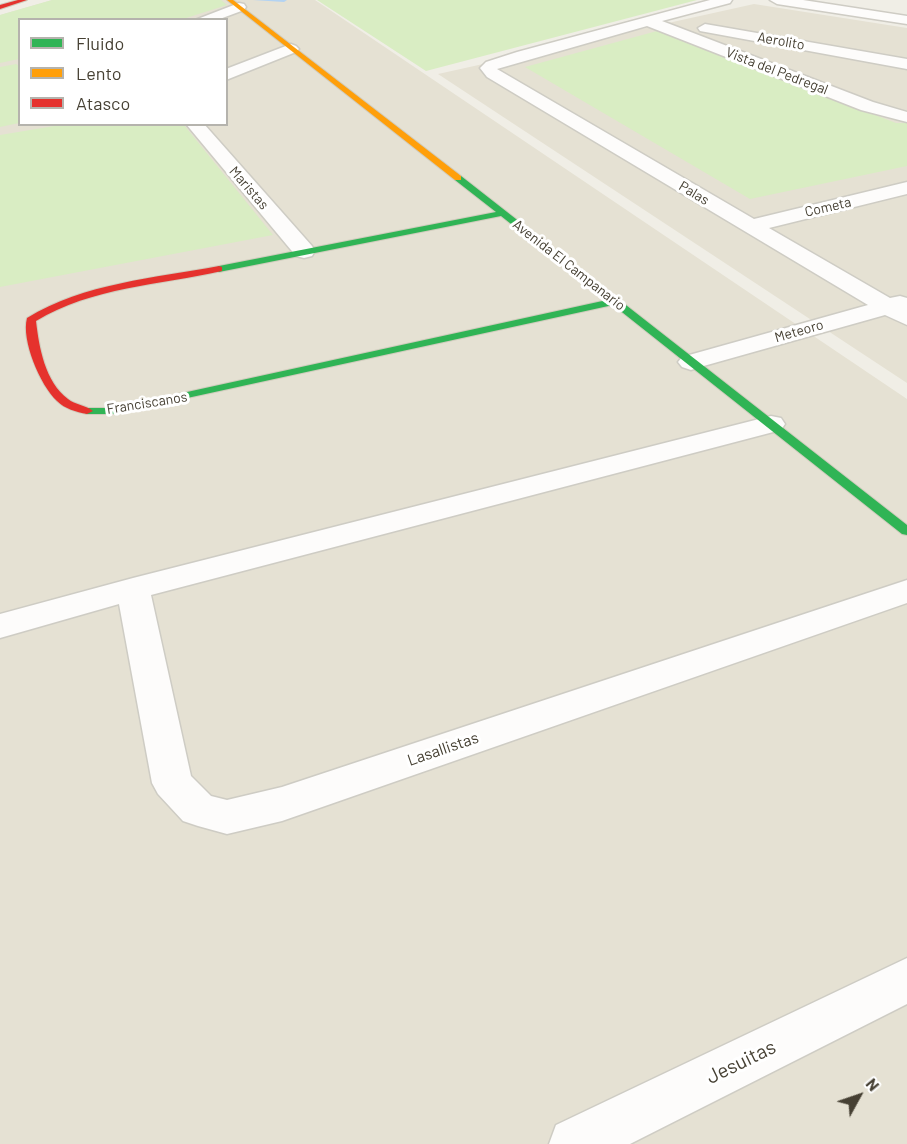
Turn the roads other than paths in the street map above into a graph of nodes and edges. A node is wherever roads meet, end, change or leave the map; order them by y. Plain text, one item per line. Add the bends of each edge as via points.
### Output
1 (24, 0) edge
2 (725, 0) edge
3 (777, 0) edge
4 (3, 4) edge
5 (234, 4) edge
6 (907, 6) edge
7 (206, 18) edge
8 (900, 19) edge
9 (652, 20) junction
10 (291, 49) junction
11 (907, 64) edge
12 (228, 74) edge
13 (907, 117) edge
14 (196, 126) edge
15 (907, 188) edge
16 (502, 213) junction
17 (750, 226) junction
18 (304, 251) junction
19 (616, 301) junction
20 (901, 308) edge
21 (691, 362) junction
22 (771, 424) junction
23 (907, 531) edge
24 (133, 589) junction
25 (907, 591) edge
26 (0, 626) edge
27 (907, 980) edge
28 (574, 1144) edge

1 - 4 street
2 - 9 street
3 - 8 street
5 - 7 street
5 - 10 street, Avenida El Campanario
6 - 8 street
9 - 11 street, Aerolito
9 - 13 street, Vista del Pedregal via 867,106
9 - 17 street, Palas via 488,68
10 - 12 street
10 - 16 street, Avenida El Campanario
14 - 18 street, Maristas
15 - 17 street, Cometa
16 - 18 street, Franciscanos
16 - 19 street, Avenida El Campanario
17 - 20 street, Palas
18 - 19 street, Franciscanos via 88,295 42,311 31,320 31,331 52,391 67,406 114,411
19 - 21 street, Avenida El Campanario
20 - 21 street, Meteoro
21 - 22 street, Avenida El Campanario
22 - 23 street, Avenida El Campanario
22 - 24 street
24 - 25 street, Lasallistas via 172,783 198,809 227,817 282,804
24 - 26 street
27 - 28 street, Jesuitas

